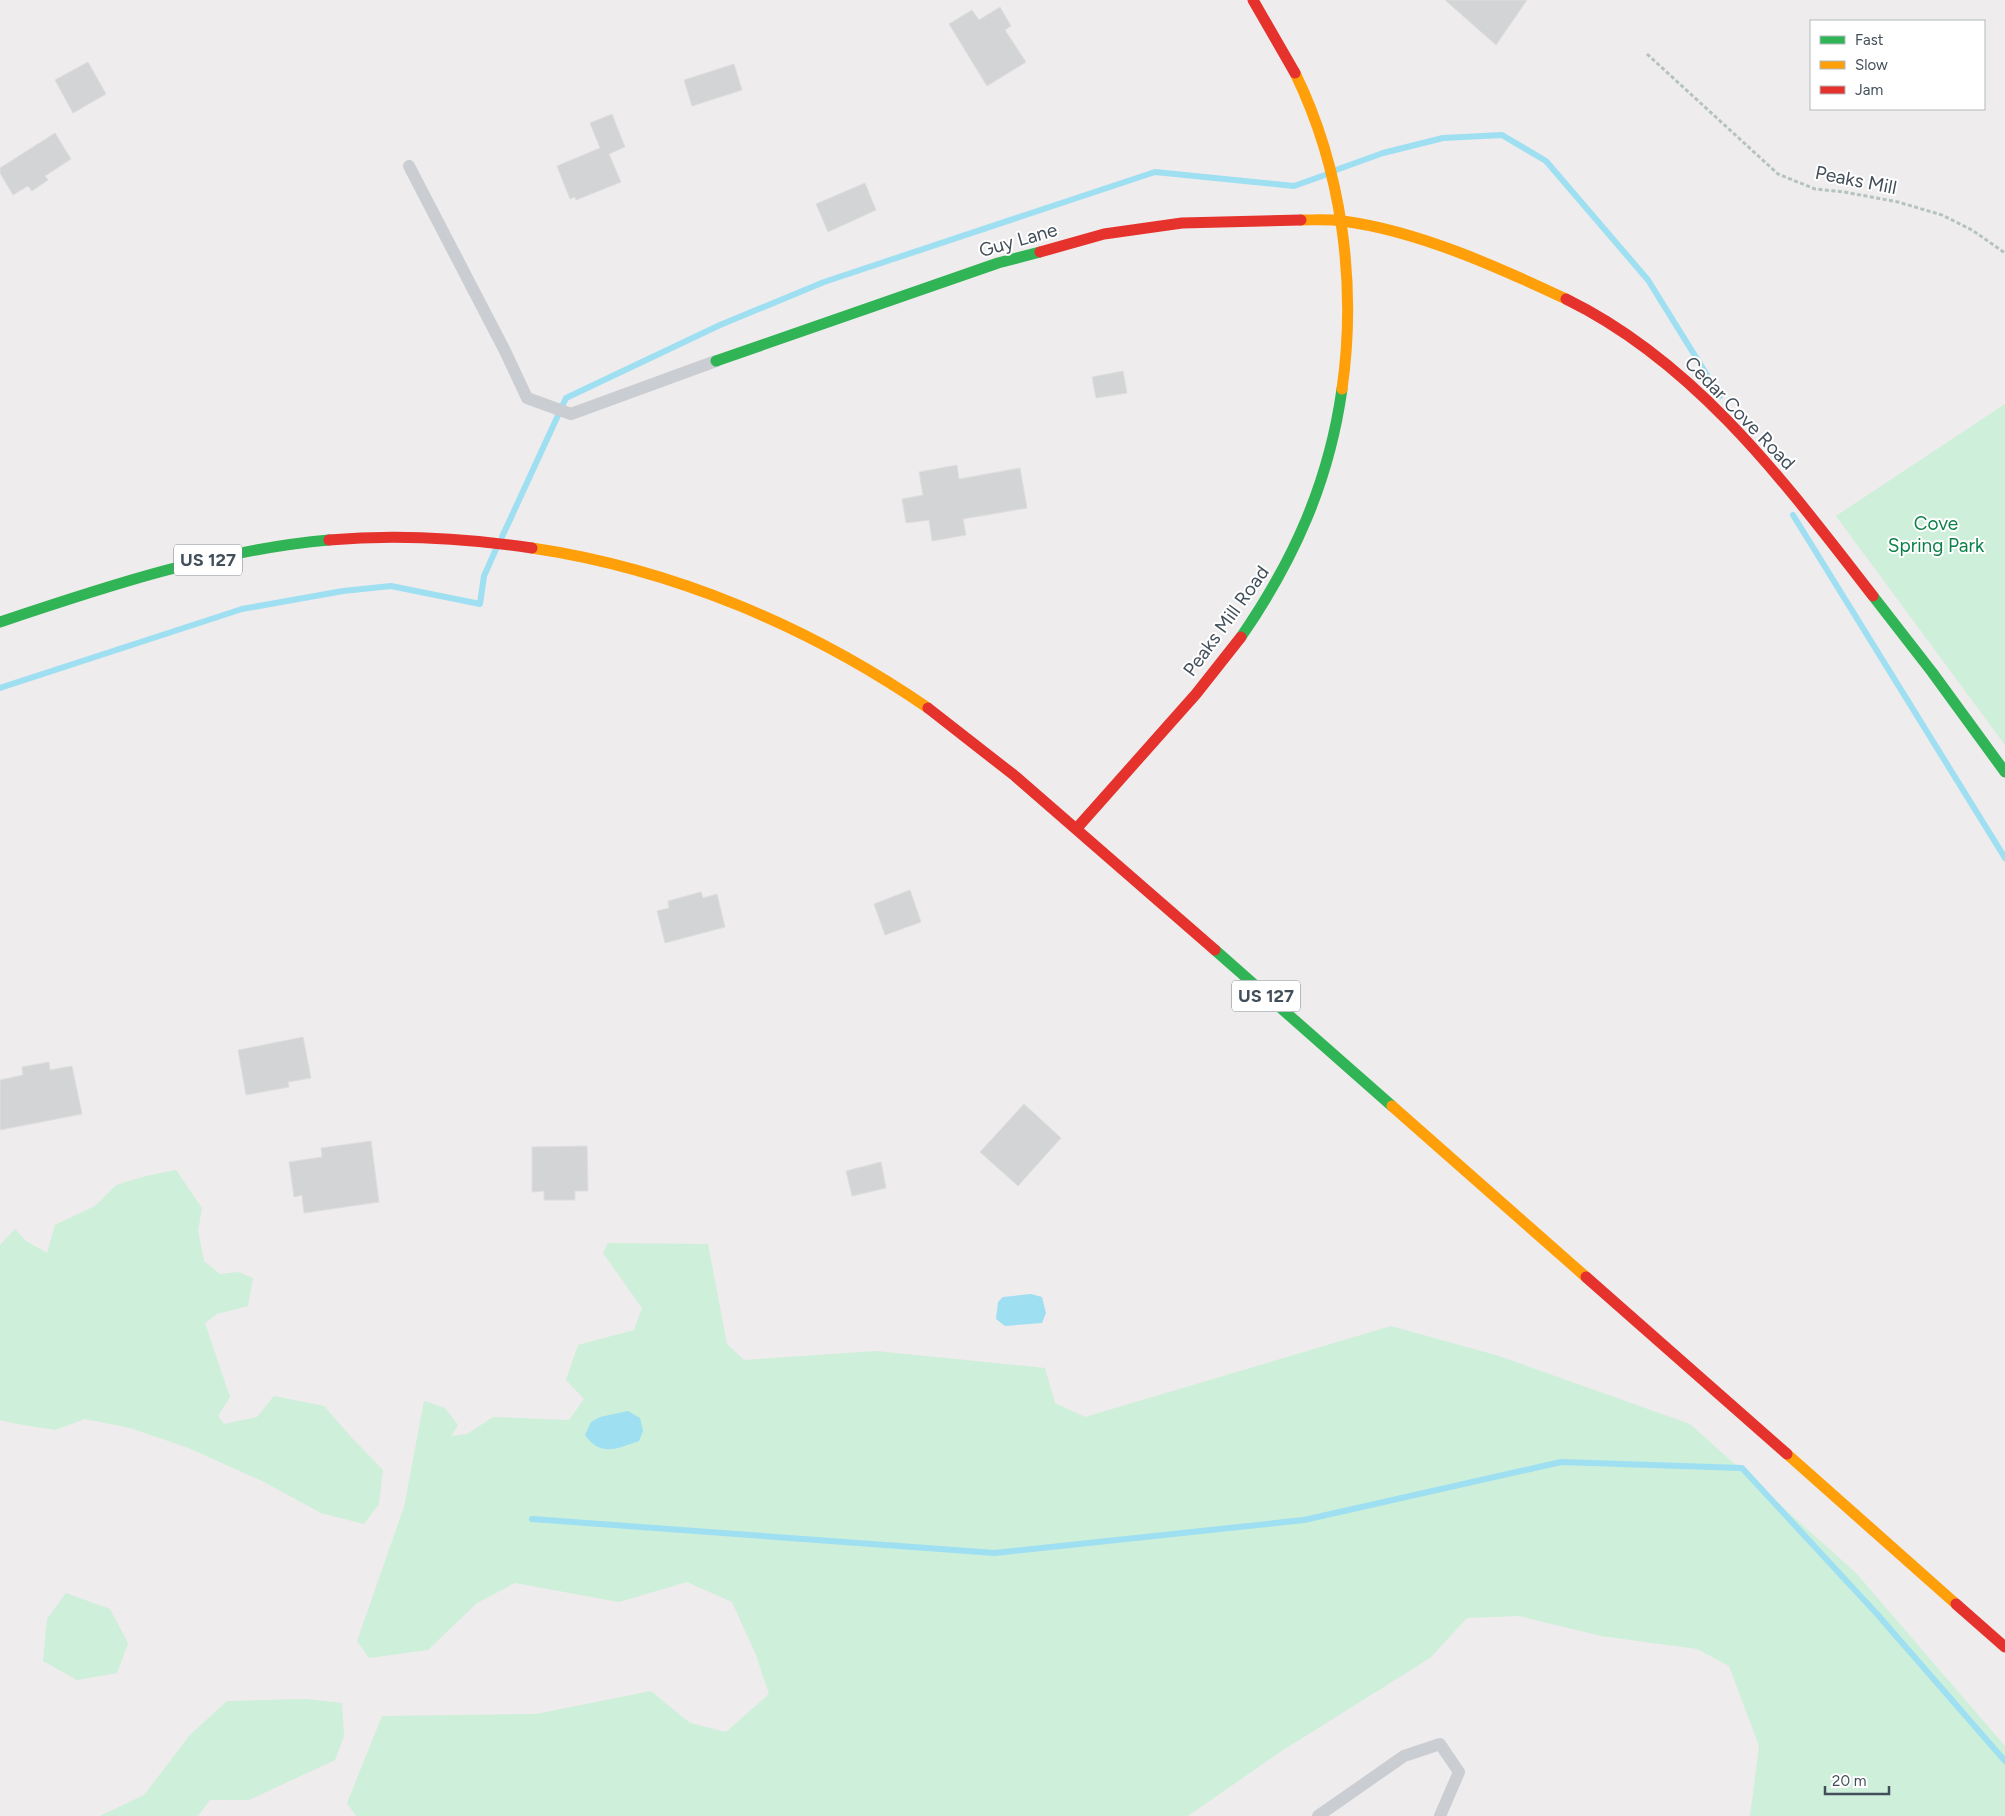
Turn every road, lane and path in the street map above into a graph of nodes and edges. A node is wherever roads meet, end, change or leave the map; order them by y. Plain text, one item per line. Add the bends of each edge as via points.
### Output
1 (1253, 0) edge
2 (1647, 54) dead end
3 (409, 166) dead end
4 (1342, 221) junction
5 (2005, 253) edge
6 (716, 361) joint
7 (0, 622) edge
8 (2005, 772) edge
9 (1077, 828) junction
10 (2005, 1647) edge
11 (1318, 1816) edge
12 (1440, 1816) edge

1 - 4 main road, Peaks Mill Road via 1278,39 1303,90 1324,143
2 - 5 path, Peaks Mill via 1778,174 1816,189 1898,202 1942,215 1972,230
3 - 6 lane via 506,351 527,398 571,414
4 - 6 main road, Guy Lane via 1281,219 1182,223 1104,234 998,263
4 - 8 main road, Cedar Cove Road via 1431,244 1513,274 1573,303 1668,364 1721,414 1785,485 1879,602
4 - 9 main road, Peaks Mill Road via 1350,303 1347,360 1335,434 1308,520 1286,566 1233,647
7 - 9 main road, US 127 via 186,565 317,541 424,537 544,549 669,579 742,606 809,636 855,661 937,714
9 - 10 main road, US 127
11 - 12 lane via 1404,1756 1440,1744 1459,1772

